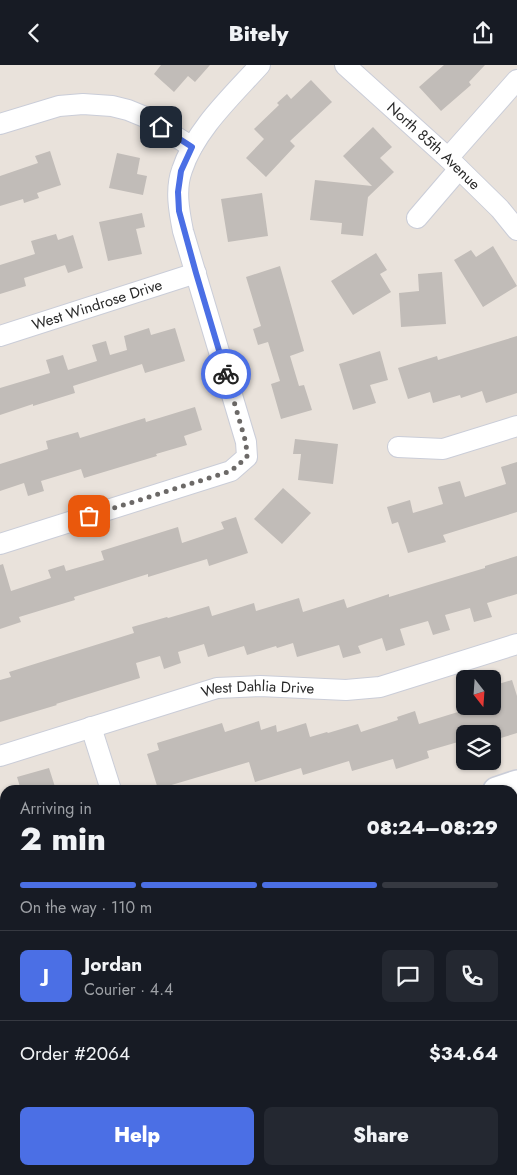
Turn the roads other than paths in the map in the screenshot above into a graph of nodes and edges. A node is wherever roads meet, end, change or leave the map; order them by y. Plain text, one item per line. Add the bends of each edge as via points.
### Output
1 (260, 65) edge
2 (345, 65) edge
3 (517, 81) edge
4 (0, 124) edge
5 (192, 147) junction
6 (453, 164) junction
7 (417, 218) dead end
8 (517, 230) edge
9 (196, 273) junction
10 (0, 336) edge
11 (517, 426) edge
12 (398, 447) dead end
13 (0, 544) edge
14 (517, 644) edge
15 (90, 727) junction
16 (0, 756) edge
17 (109, 785) edge

1 - 5 street via 204,128
2 - 6 street, North 85th Avenue
3 - 6 street
4 - 5 street via 59,106 112,106 146,117
5 - 9 street via 181,171 178,192 179,211
6 - 7 street
6 - 8 street, North 85th Avenue
9 - 10 street, West Windrose Drive
9 - 13 street via 246,443 247,457 231,471
11 - 12 street via 443,449
14 - 15 street, West Dahlia Drive via 380,687 346,690 217,687
15 - 16 street, West Dahlia Drive
15 - 17 street

